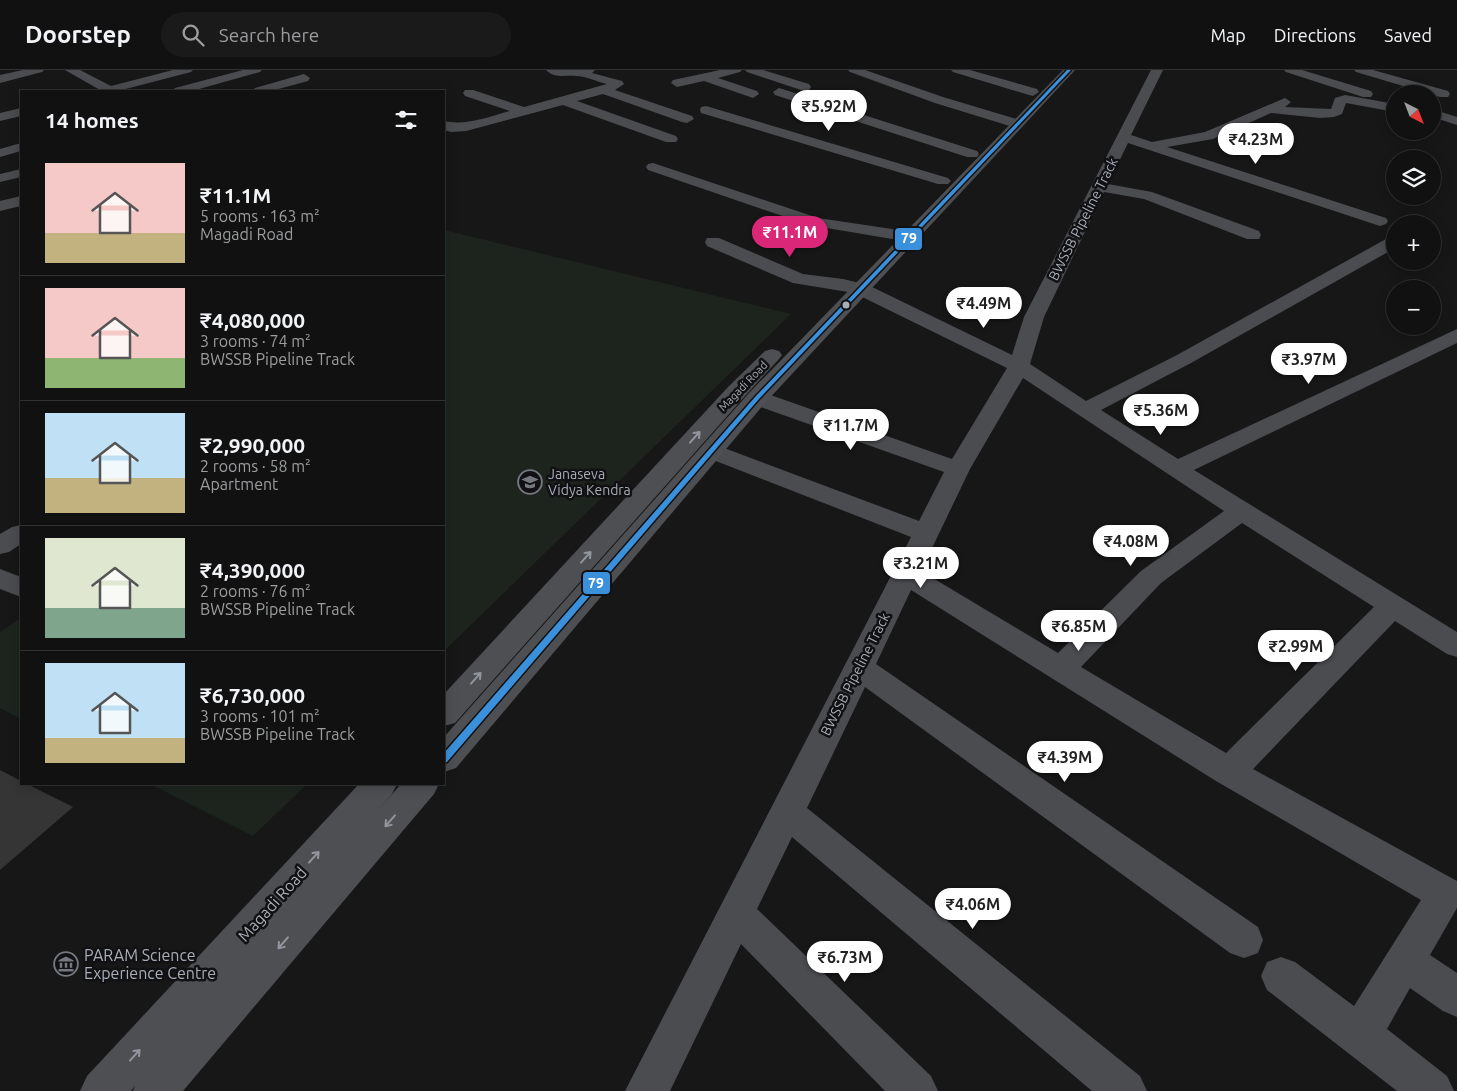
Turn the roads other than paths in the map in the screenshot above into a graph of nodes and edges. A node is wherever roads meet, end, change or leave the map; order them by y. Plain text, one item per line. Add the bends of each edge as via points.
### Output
1 (38, 70) edge
2 (70, 70) edge
3 (188, 70) edge
4 (256, 70) edge
5 (552, 70) edge
6 (736, 70) edge
7 (752, 70) edge
8 (854, 70) edge
9 (957, 70) edge
10 (1054, 70) edge
11 (1069, 70) edge
12 (1157, 70) edge
13 (1290, 70) edge
14 (1360, 70) edge
15 (583, 71) edge
16 (101, 74) dead end
17 (705, 76) junction
18 (85, 78) junction
19 (304, 78) dead end
20 (0, 79) edge
21 (676, 82) dead end
22 (106, 90) edge
23 (112, 90) edge
24 (183, 90) edge
25 (262, 90) edge
26 (604, 90) junction
27 (816, 90) dead end
28 (779, 92) dead end
29 (1033, 92) junction
30 (469, 93) dead end
31 (753, 94) dead end
32 (1444, 94) dead end
33 (1386, 99) edge
34 (565, 101) junction
35 (1284, 102) dead end
36 (1386, 106) edge
37 (539, 108) junction
38 (1269, 109) junction
39 (706, 110) dead end
40 (20, 112) edge
41 (525, 112) junction
42 (557, 114) dead end
43 (0, 117) edge
44 (1441, 117) edge
45 (687, 119) dead end
46 (1457, 121) edge
47 (1012, 122) junction
48 (445, 125) edge
49 (671, 139) dead end
50 (1136, 141) junction
51 (20, 148) edge
52 (0, 153) edge
53 (972, 154) junction
54 (653, 167) dead end
55 (20, 173) edge
56 (0, 178) edge
57 (943, 181) junction
58 (1099, 187) junction
59 (20, 201) edge
60 (0, 206) edge
61 (1380, 221) dead end
62 (892, 234) junction
63 (1253, 235) dead end
64 (713, 242) dead end
65 (1386, 246) edge
66 (852, 286) junction
67 (1457, 335) edge
68 (1019, 366) junction
69 (757, 398) junction
70 (1085, 410) junction
71 (711, 451) junction
72 (958, 469) junction
73 (1177, 469) junction
74 (1241, 511) junction
75 (926, 533) junction
76 (20, 534) edge
77 (0, 546) edge
78 (905, 574) junction
79 (0, 578) edge
80 (20, 588) edge
81 (1393, 606) junction
82 (1457, 646) edge
83 (858, 667) junction
84 (1062, 668) junction
85 (445, 713) edge
86 (445, 758) edge
87 (1228, 771) junction
88 (379, 785) edge
89 (421, 785) edge
90 (787, 812) junction
91 (736, 914) junction
92 (1244, 940) dead end
93 (1404, 961) junction
94 (1281, 976) dead end
95 (1457, 997) edge
96 (1360, 1035) junction
97 (102, 1091) edge
98 (155, 1091) edge
99 (647, 1091) edge
100 (916, 1091) edge
101 (1125, 1091) edge
102 (1432, 1091) edge

1 - 20 street
2 - 18 street
3 - 23 street
4 - 24 street
5 - 15 street via 565,74
6 - 17 street
7 - 27 street
8 - 47 street
9 - 29 street
10 - 29 main road, Magadi Road
11 - 47 main road, Magadi Road
12 - 50 street, BWSSB Pipeline Track
13 - 33 street
14 - 32 street
15 - 26 street via 618,84
16 - 18 street
17 - 21 street
17 - 31 street
18 - 22 street
19 - 25 street
26 - 34 street
26 - 45 street
28 - 53 street
29 - 47 main road, Magadi Road
30 - 41 street
34 - 37 street
34 - 49 street
35 - 38 street
36 - 38 street via 1345,99 1339,101 1337,111 1328,114
37 - 41 street
37 - 42 street
38 - 50 street via 1208,136
39 - 57 street
40 - 43 street
41 - 48 street via 466,126
44 - 46 street
47 - 53 main road, Magadi Road
47 - 66 main road, Magadi Road
50 - 58 street, BWSSB Pipeline Track
50 - 61 street
51 - 52 street
53 - 57 main road, Magadi Road
54 - 62 street via 814,222
55 - 56 street
57 - 62 main road, Magadi Road
58 - 63 street via 1148,195
58 - 68 street, BWSSB Pipeline Track via 1034,317
59 - 60 street
62 - 66 main road, Magadi Road
64 - 66 street via 799,279
65 - 70 street
66 - 68 street
66 - 69 main road, Magadi Road
85 -> 66 main road, Magadi Road via 737,391
67 - 73 street
68 - 70 street
68 - 72 street, BWSSB Pipeline Track
69 - 71 main road, Magadi Road
69 - 72 street
70 - 73 street
71 - 75 street
71 - 86 main road, Magadi Road
72 - 75 street, BWSSB Pipeline Track
73 - 74 street
74 - 81 street
74 - 84 street via 1151,577
75 - 78 street, BWSSB Pipeline Track
76 - 77 street
78 - 83 street, BWSSB Pipeline Track
78 - 84 street
79 - 80 street
81 - 82 street
81 - 87 street
83 - 90 street, BWSSB Pipeline Track
83 - 92 street
84 - 87 street
87 - 93 street via 1445,894
97 -> 88 main road, Magadi Road
89 -> 98 main road
90 - 91 street, BWSSB Pipeline Track
90 - 101 street
91 - 99 street, BWSSB Pipeline Track
91 - 100 street
93 - 95 street
93 - 96 street
94 - 96 street
96 - 102 street

